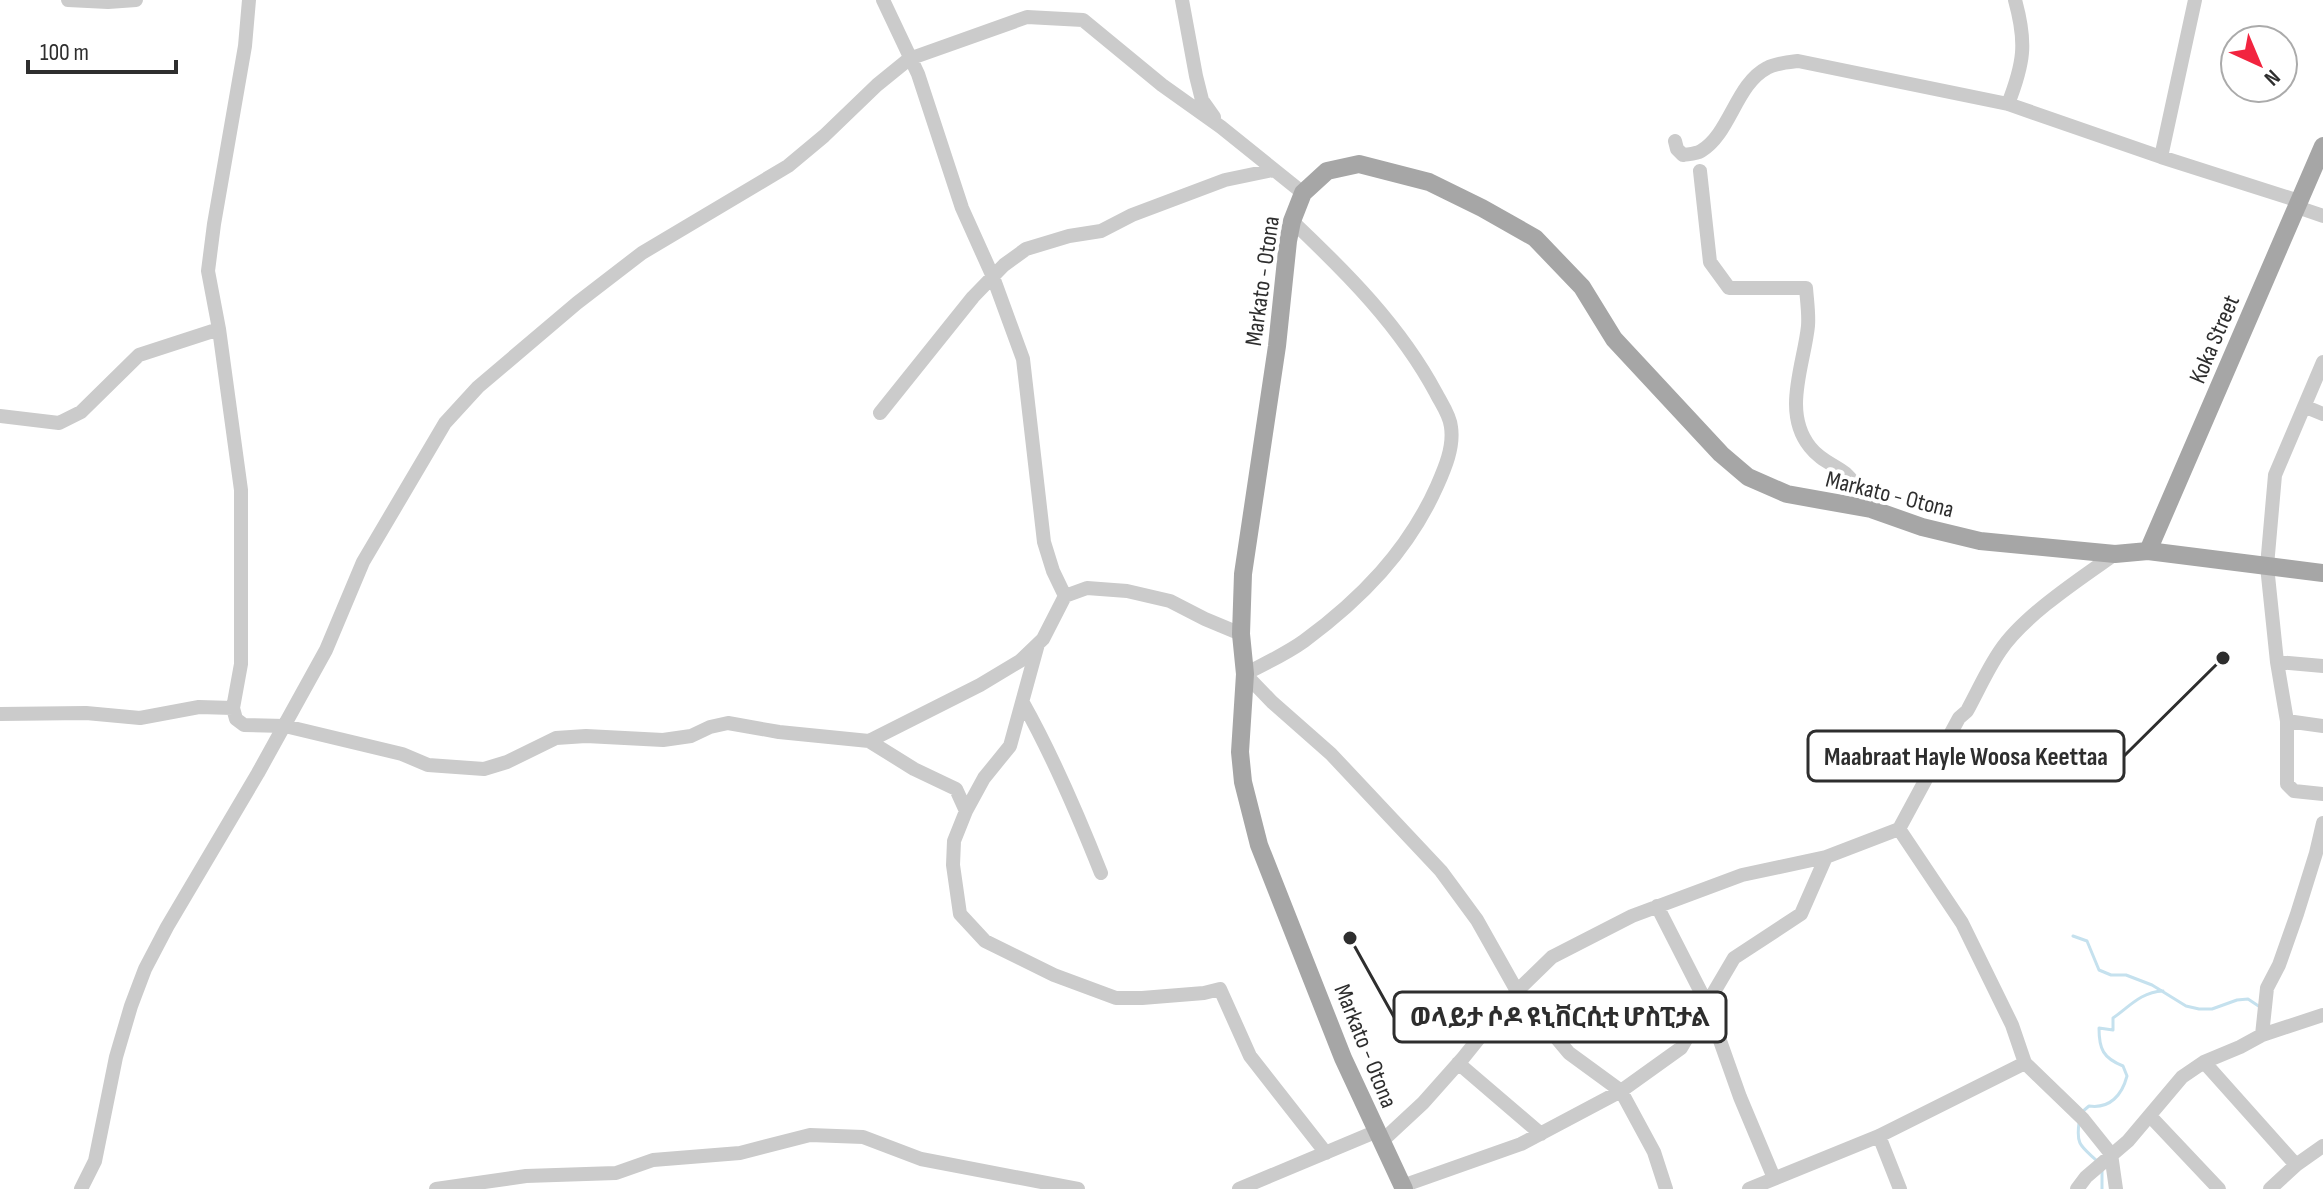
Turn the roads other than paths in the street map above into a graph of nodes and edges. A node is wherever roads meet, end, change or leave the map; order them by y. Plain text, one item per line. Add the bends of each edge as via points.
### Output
1 (68, 0) edge
2 (136, 0) edge
3 (249, 0) edge
4 (883, 0) edge
5 (1182, 0) edge
6 (2015, 0) edge
7 (2195, 0) edge
8 (909, 59) junction
9 (2008, 104) junction
10 (1221, 127) junction
11 (1675, 141) dead end
12 (2323, 146) edge
13 (2161, 157) junction
14 (1273, 170) junction
15 (1700, 171) dead end
16 (1303, 193) junction
17 (2298, 204) junction
18 (2323, 216) edge
19 (1292, 221) junction
20 (993, 277) junction
21 (219, 329) junction
22 (2323, 362) edge
23 (2306, 407) junction
24 (880, 413) dead end
25 (2323, 414) edge
26 (0, 416) edge
27 (1871, 509) junction
28 (2148, 551) junction
29 (2115, 554) junction
30 (2267, 566) junction
31 (2323, 573) edge
32 (1065, 596) junction
33 (1241, 634) junction
34 (1038, 644) junction
35 (2277, 662) junction
36 (2323, 666) edge
37 (1245, 674) junction
38 (1023, 703) junction
39 (233, 708) junction
40 (0, 714) edge
41 (2287, 721) junction
42 (285, 726) junction
43 (2323, 726) edge
44 (869, 741) junction
45 (2323, 794) edge
46 (966, 811) junction
47 (2323, 823) edge
48 (1899, 829) junction
49 (1826, 857) junction
50 (1101, 873) dead end
51 (1657, 906) junction
52 (1517, 991) junction
53 (1707, 1004) junction
54 (2323, 1015) edge
55 (2262, 1035) junction
56 (2204, 1062) junction
57 (1458, 1063) junction
58 (2025, 1063) junction
59 (1621, 1091) junction
60 (2150, 1116) junction
61 (1541, 1134) junction
62 (1879, 1136) junction
63 (1378, 1137) junction
64 (2323, 1146) edge
65 (1326, 1153) junction
66 (2103, 1161) junction
67 (2296, 1165) junction
68 (1774, 1178) junction
69 (1403, 1187) edge
70 (81, 1189) edge
71 (436, 1189) edge
72 (1078, 1189) edge
73 (1239, 1189) edge
74 (1666, 1189) edge
75 (1749, 1189) edge
76 (1900, 1189) edge
77 (2077, 1189) edge
78 (2116, 1189) edge
79 (2219, 1189) edge
80 (2270, 1189) edge

1 - 2 street
3 - 21 street via 208,271
4 - 8 street
5 - 10 street via 1202,100
6 - 9 street via 2023,50
7 - 13 street
8 - 10 street via 1027,17 1083,20
8 - 20 street via 962,208
8 - 42 street via 788,166 642,253 478,387 445,423 363,562 326,650
9 - 11 street via 1787,62 1767,68 1749,84 1711,144 1683,155
9 - 13 street
10 - 14 street
12 - 17 main road, Koka Street
13 - 17 street
14 - 16 street
14 - 20 street via 1225,180 1101,231 1026,249
15 - 27 street via 1710,262 1718,276 1729,288 1806,288 1809,323 1795,404 1799,426 1808,446 1845,473
16 - 19 main road, Markato - Otona
16 - 27 main road, Markato - Otona via 1327,171 1359,164 1429,182 1482,208 1535,238 1582,287 1614,339 1748,477 1787,494
17 - 18 street
17 - 28 main road, Koka Street
19 - 33 main road, Markato - Otona via 1243,574
19 - 37 street via 1354,280 1415,356 1451,427 1448,460 1410,538 1371,585 1302,643
20 - 24 street
20 - 32 street via 1023,359 1044,542
21 - 26 street via 139,355 81,412 59,423
21 - 39 street via 241,490 241,664
22 - 23 street
23 - 25 street
23 - 30 street via 2275,475
27 - 29 main road, Markato - Otona via 1980,541
28 - 29 main road, Markato - Otona
28 - 30 main road, Markato - Otona
29 - 48 street via 2076,581 2001,649
30 - 31 main road, Markato - Otona
30 - 35 street
32 - 33 street via 1087,588 1127,591 1170,601
32 - 34 street
33 - 37 main road, Markato - Otona
34 - 38 street
34 - 44 street via 980,685
35 - 36 street
35 - 41 street
37 - 52 street via 1331,754 1441,871 1477,920
37 - 63 main road, Markato - Otona via 1240,752 1259,845
38 - 46 street via 1010,746
38 - 50 street via 1072,799
39 - 40 street via 199,707 140,718
39 - 42 street via 244,725
41 - 43 street
41 - 45 street via 2287,784 2294,791
42 - 44 street via 428,765 484,769 556,738 663,740 728,723
42 - 70 street via 145,969 116,1057 95,1161
44 - 46 street via 956,789
46 - 65 street via 954,841 960,914 985,941 1116,998 1220,989 1250,1056
47 - 55 street via 2297,914 2267,988
48 - 49 street
48 - 58 street via 1962,923
49 - 51 street via 1742,875
49 - 53 street via 1801,914 1734,958
51 - 52 street via 1552,957
51 - 53 street
52 - 57 street
52 - 59 street via 1569,1053
53 - 59 street via 1681,1048
53 - 68 street
54 - 55 street
55 - 56 street
56 - 60 street via 2182,1077
56 - 67 street
57 - 61 street
57 - 63 street via 1423,1103
58 - 62 street
58 - 66 street via 2083,1119
59 - 61 street
59 - 74 street via 1654,1152
60 - 66 street
60 - 79 street
61 - 69 street
62 - 68 street
62 - 76 street
63 - 65 street
63 - 69 main road, Markato - Otona
64 - 67 street
65 - 73 street
66 - 77 street
66 - 78 street
67 - 80 street
68 - 75 street
71 - 72 street via 526,1176 616,1173 653,1160 740,1153 810,1135 863,1137 921,1159

